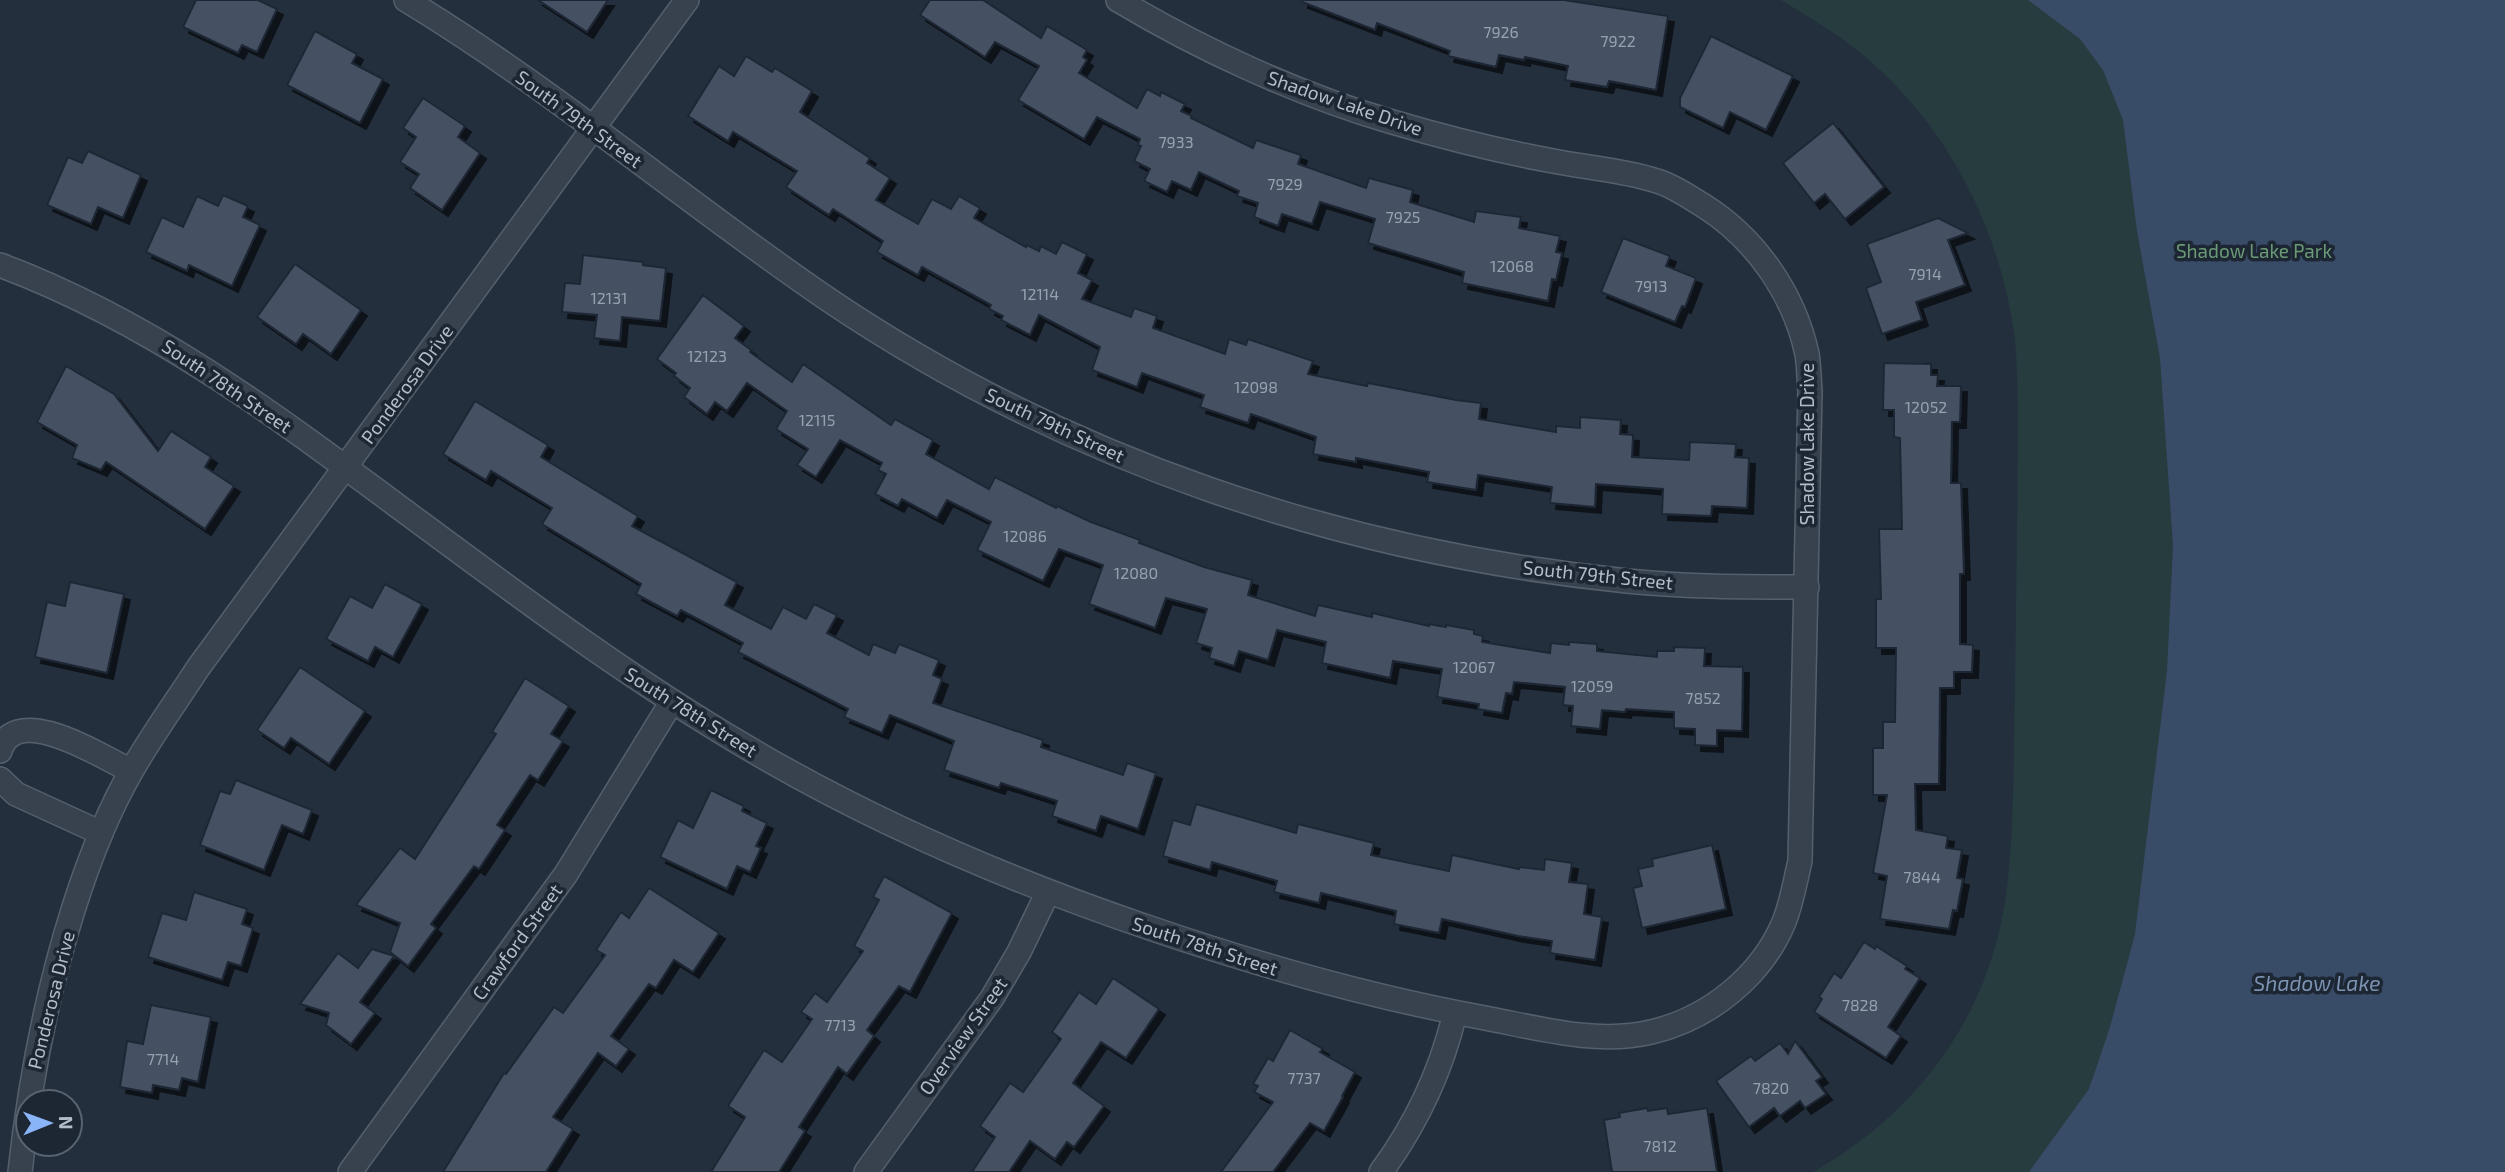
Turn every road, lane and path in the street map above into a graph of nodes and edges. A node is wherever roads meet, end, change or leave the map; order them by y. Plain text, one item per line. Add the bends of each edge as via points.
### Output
1 (406, 0) edge
2 (687, 0) edge
3 (1118, 0) edge
4 (593, 128) junction
5 (0, 265) edge
6 (346, 468) junction
7 (1807, 587) junction
8 (671, 702) junction
9 (0, 751) edge
10 (131, 771) junction
11 (0, 779) edge
12 (101, 833) junction
13 (1048, 892) junction
14 (1455, 1013) junction
15 (20, 1172) edge
16 (350, 1172) edge
17 (866, 1172) edge
18 (1381, 1172) edge

1 - 4 street, South 79th Street
2 - 4 street, Ponderosa Drive
3 - 7 street, Shadow Lake Drive via 1254,70 1349,107 1447,137 1660,182 1732,226 1774,275 1808,356
4 - 6 street, Ponderosa Drive
4 - 7 street, South 79th Street via 887,337 998,399 1181,480 1325,527 1519,567 1633,582
5 - 6 street, South 78th Street via 135,326 237,389
6 - 8 street, South 78th Street
6 - 10 street, Ponderosa Drive via 198,668
7 - 14 street, Shadow Lake Drive via 1800,861 1782,927 1760,962 1737,988 1708,1008 1679,1024 1646,1034 1588,1036
8 - 13 street, South 78th Street via 860,809
8 - 16 street, Crawford Street via 566,874
9 - 10 street via 15,732 31,729 50,732
10 - 12 street, Ponderosa Drive
11 - 12 street via 16,794
12 - 15 street, Ponderosa Drive via 57,959 39,1036
13 - 14 street, South 78th Street via 1254,964
13 - 17 street, Overview Street via 992,998
14 - 18 street via 1426,1099

